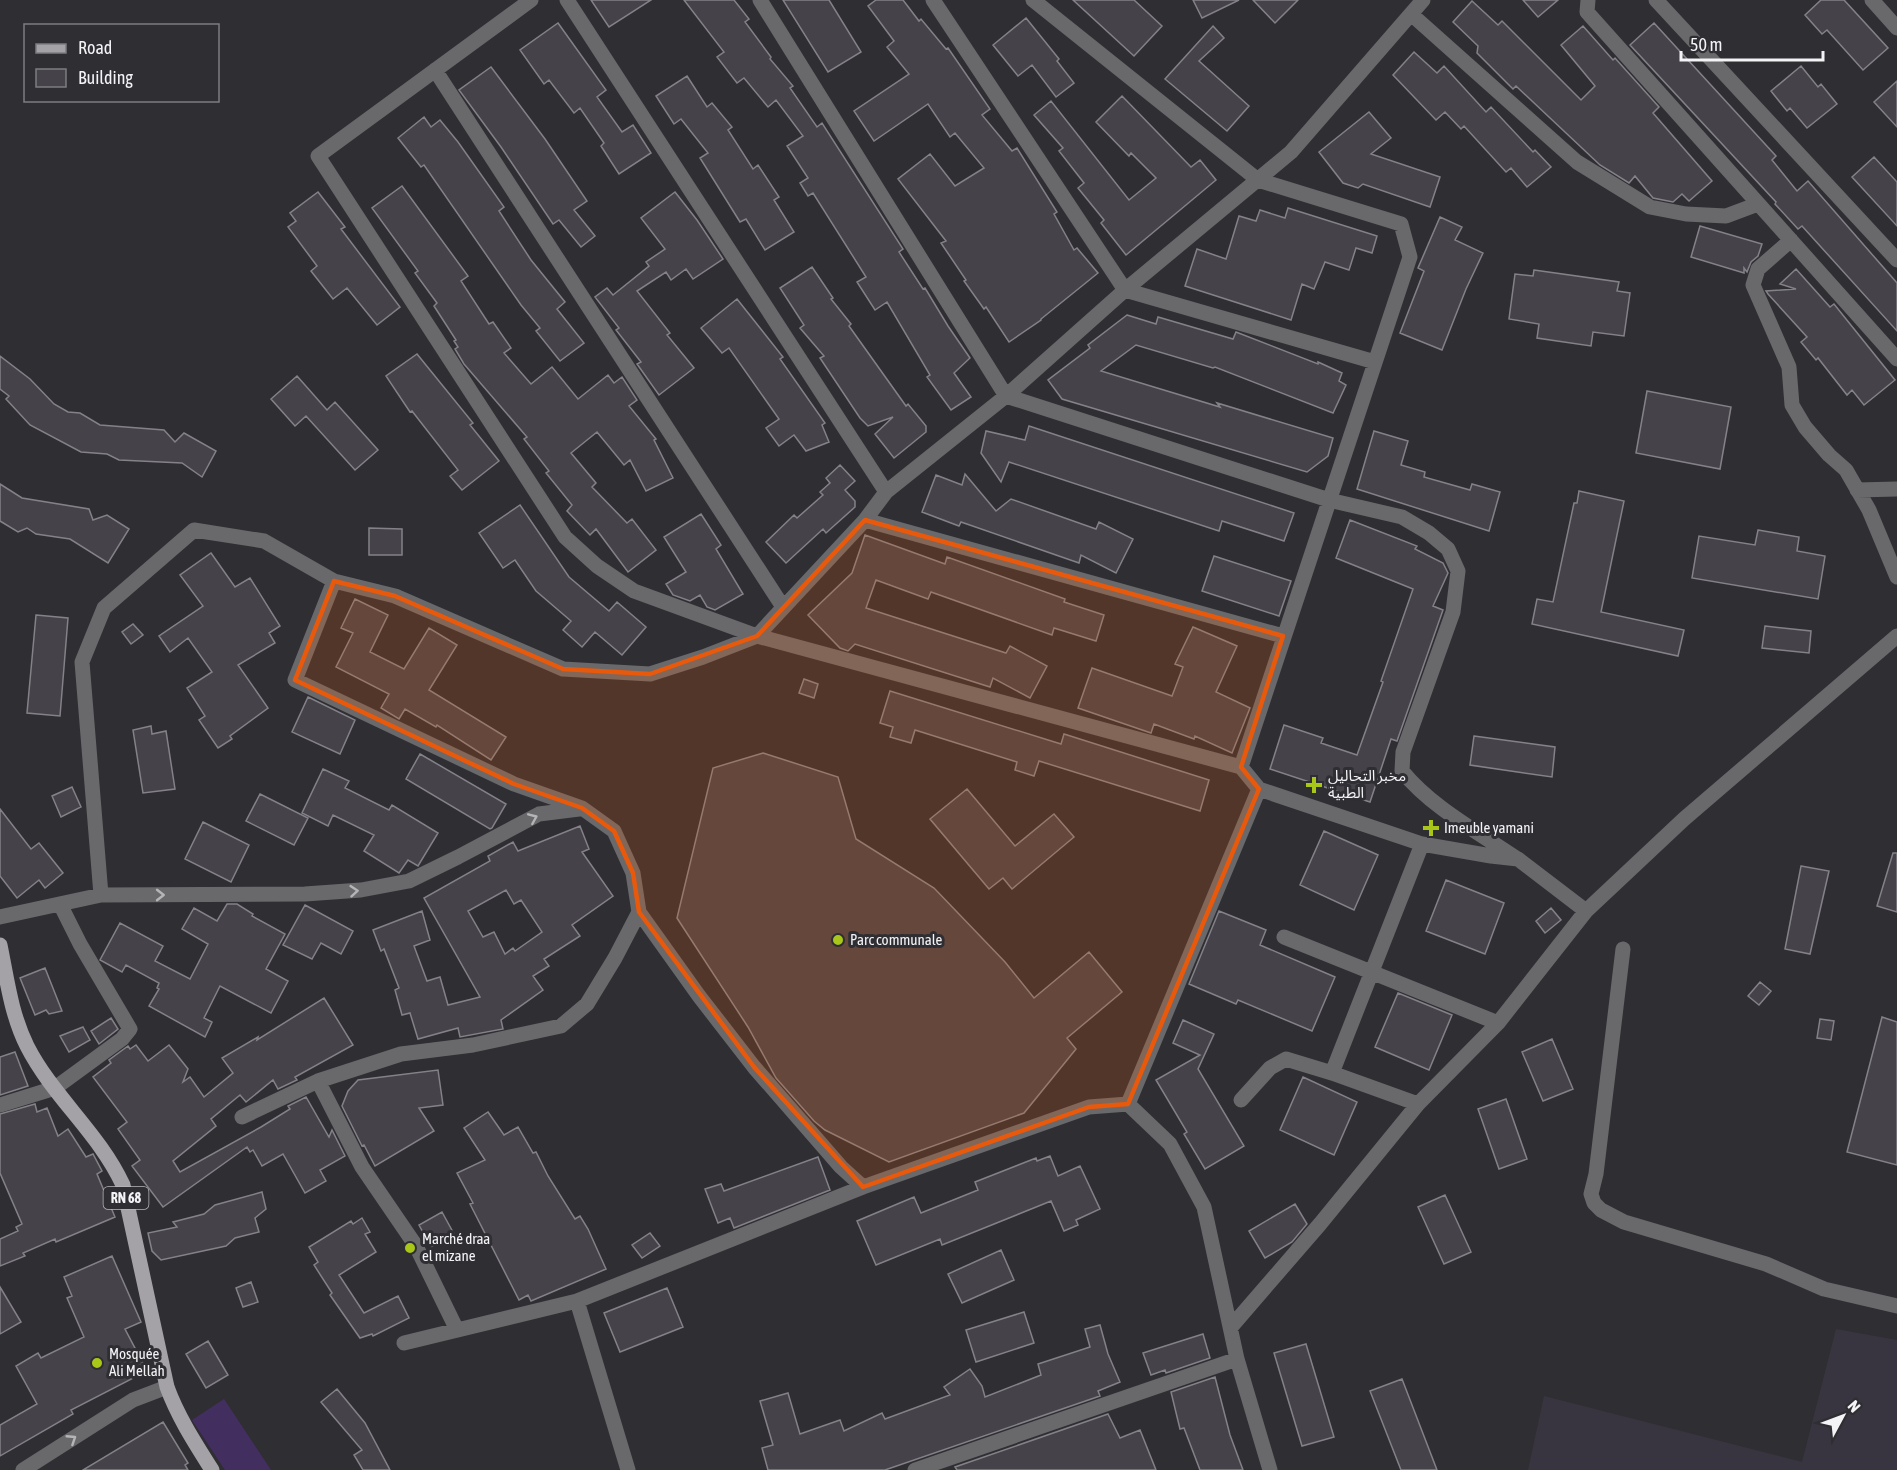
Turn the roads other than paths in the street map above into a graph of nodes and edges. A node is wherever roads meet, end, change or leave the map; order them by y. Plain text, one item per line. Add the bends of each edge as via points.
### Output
1 (531, 0) edge
2 (567, 0) edge
3 (760, 0) edge
4 (933, 0) edge
5 (1033, 0) edge
6 (1423, 0) edge
7 (1588, 0) edge
8 (1656, 0) edge
9 (1872, 0) edge
10 (1411, 14) junction
11 (1897, 28) edge
12 (435, 70) junction
13 (1258, 180) junction
14 (1758, 204) junction
15 (1791, 240) junction
16 (1897, 260) edge
17 (1125, 291) junction
18 (1897, 359) edge
19 (1375, 362) junction
20 (1006, 396) junction
21 (1897, 489) edge
22 (1857, 490) junction
23 (886, 492) junction
24 (1329, 500) junction
25 (866, 520) junction
26 (1897, 577) edge
27 (334, 580) junction
28 (783, 607) junction
29 (757, 636) junction
30 (1283, 636) junction
31 (1897, 636) edge
32 (1241, 767) junction
33 (1259, 789) junction
34 (582, 808) junction
35 (1422, 844) junction
36 (1518, 859) junction
37 (101, 896) junction
38 (60, 904) junction
39 (1586, 911) junction
40 (639, 912) junction
41 (0, 917) edge
42 (1284, 937) dead end
43 (0, 945) edge
44 (1623, 948) dead end
45 (1370, 973) junction
46 (1498, 1023) junction
47 (1332, 1073) junction
48 (318, 1081) junction
49 (55, 1088) junction
50 (1241, 1100) dead end
51 (1128, 1104) junction
52 (1418, 1104) junction
53 (0, 1105) edge
54 (242, 1118) dead end
55 (863, 1187) junction
56 (577, 1301) junction
57 (1897, 1306) edge
58 (1232, 1328) junction
59 (457, 1330) junction
60 (404, 1343) dead end
61 (1237, 1359) junction
62 (167, 1387) junction
63 (23, 1470) edge
64 (212, 1470) edge
65 (628, 1470) edge
66 (915, 1470) edge
67 (1270, 1470) edge

1 - 12 street
2 - 23 street
3 - 20 street
4 - 17 street
5 - 13 street
6 - 10 street
7 - 14 street via 1587,12
8 - 16 street
9 - 11 street
10 - 13 street via 1291,152
10 - 14 street via 1577,162 1650,207 1726,216
12 - 28 street
12 - 29 street via 318,156 566,537 597,566 633,591
13 - 17 street
13 - 19 street via 1401,224 1410,257
14 - 15 street
15 - 18 street
15 - 22 street via 1758,269 1754,285 1789,368 1792,405 1805,427 1846,470
17 - 19 street
17 - 20 street
19 - 24 street
20 - 23 street
20 - 24 street
21 - 22 street
22 - 26 street
23 - 25 street
24 - 30 street
24 - 36 street via 1402,517 1448,549 1458,571 1453,612 1403,752 1402,771 1412,784 1446,810
25 - 28 street
25 - 30 street
27 - 29 street via 395,596 563,669 650,674
27 - 34 street via 295,680 514,784
27 - 37 street via 264,541 194,530 104,608 82,662
28 - 29 street
29 - 32 street
30 - 32 street
31 - 39 street via 1684,819
32 - 33 street
33 - 35 street
33 - 51 street
37 -> 34 street via 361,890 409,881 539,814
34 - 40 street via 614,831 633,873
35 - 36 street
35 - 45 street
36 - 39 street
37 - 38 street
38 - 41 street
38 - 49 street via 130,1029
39 - 46 street
40 - 48 street via 587,1004 561,1026 473,1046 401,1054
40 - 55 street via 754,1066
42 - 45 street
43 - 49 main road, RN 68 via 15,1019 27,1047
44 - 57 street via 1591,1194 1594,1203 1624,1222 1766,1264 1824,1289
45 - 46 street
45 - 47 street
46 - 52 street
47 - 50 street via 1286,1059 1270,1068
47 - 52 street
48 - 54 street
48 - 59 street via 362,1167 416,1246
49 - 53 street
49 - 62 main road, RN 68 via 100,1145 123,1185
51 - 55 street via 1089,1107
51 - 58 street via 1170,1144 1204,1207
52 - 58 street
55 - 56 street
56 - 59 street
56 - 65 street
58 - 61 street
59 - 60 street
61 - 66 street
61 - 67 street
63 -> 62 street via 133,1400
62 - 64 main road, RN 68 via 188,1433

